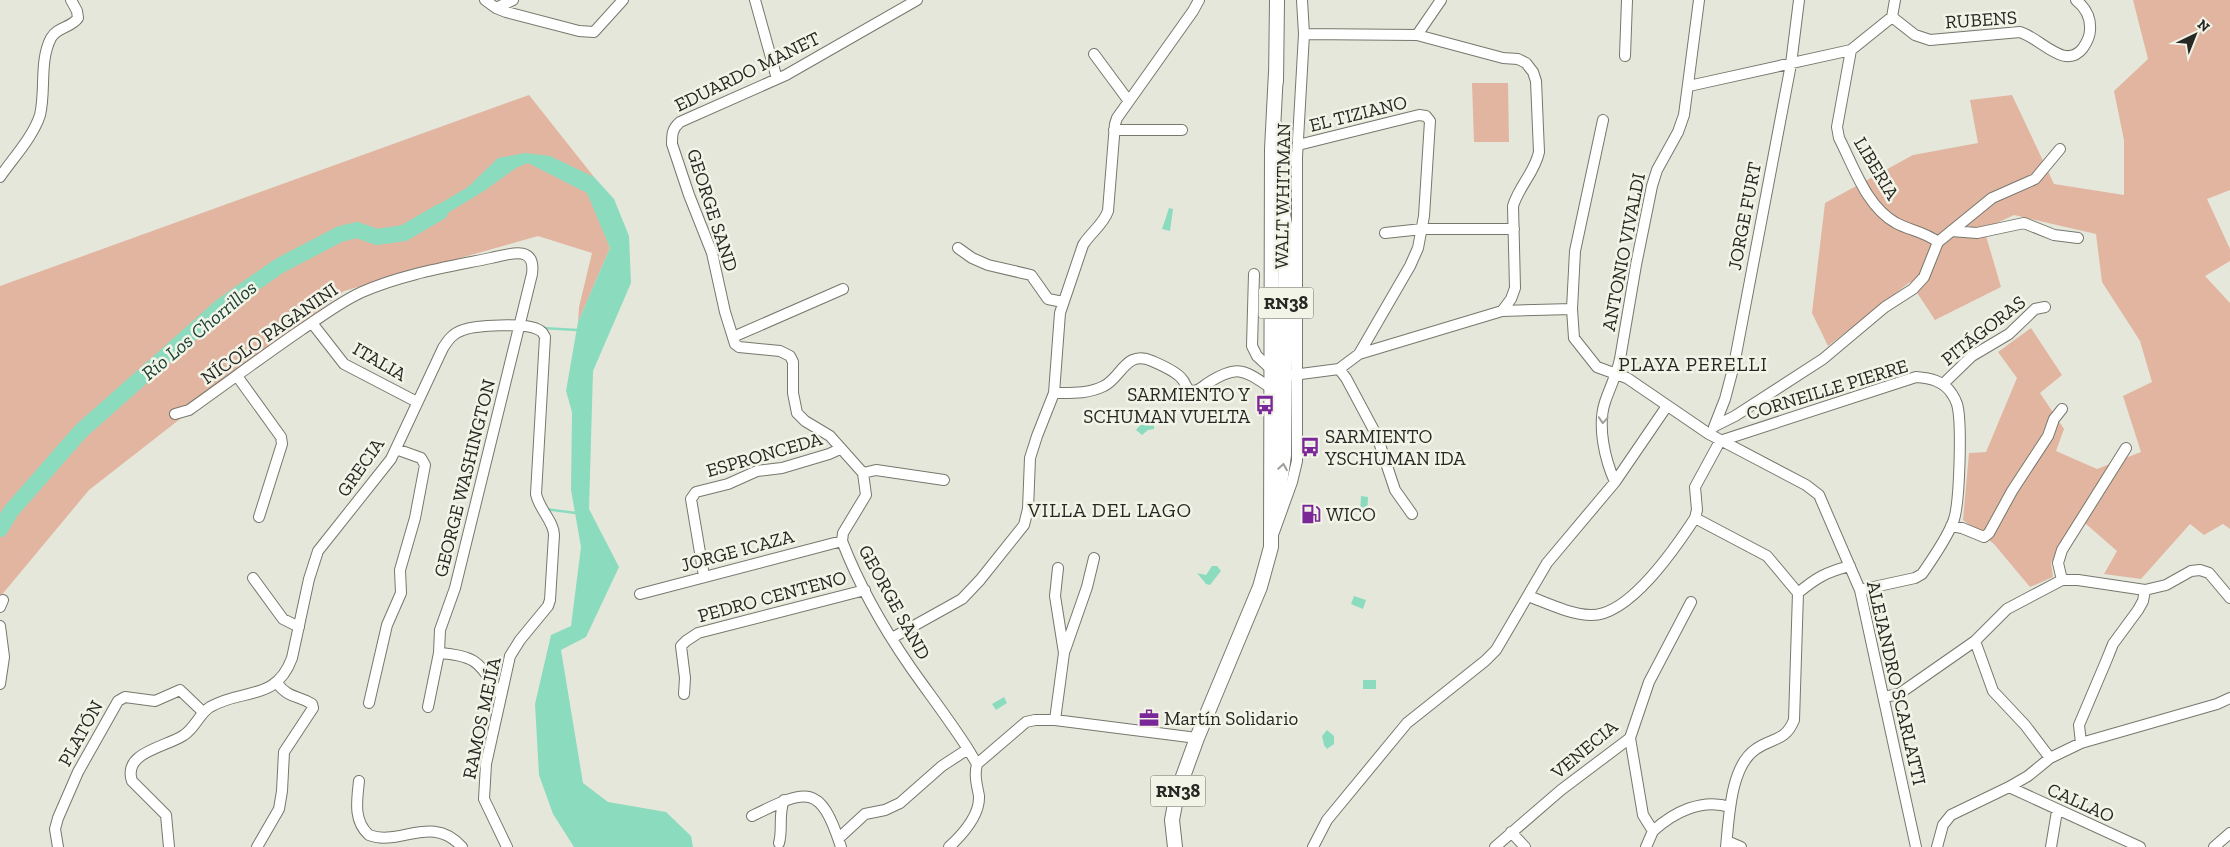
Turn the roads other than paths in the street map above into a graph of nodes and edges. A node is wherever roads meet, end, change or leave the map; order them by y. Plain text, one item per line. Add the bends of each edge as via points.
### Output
1 (71, 0) edge
2 (484, 0) edge
3 (513, 0) edge
4 (623, 0) edge
5 (755, 0) edge
6 (917, 0) edge
7 (1199, 0) edge
8 (1276, 0) edge
9 (1302, 0) edge
10 (1441, 0) edge
11 (1627, 0) edge
12 (1699, 0) edge
13 (1799, 0) edge
14 (1894, 0) edge
15 (2076, 0) edge
16 (496, 8) junction
17 (1892, 17) junction
18 (1304, 34) junction
19 (1417, 35) junction
20 (1851, 50) junction
21 (1094, 54) dead end
22 (1625, 56) dead end
23 (1791, 64) junction
24 (1276, 72) junction
25 (777, 79) junction
26 (1689, 86) junction
27 (1128, 100) junction
28 (1603, 120) dead end
29 (672, 130) joint
30 (1114, 130) junction
31 (1182, 130) dead end
32 (1298, 145) junction
33 (2060, 149) dead end
34 (1277, 157) junction
35 (1297, 157) junction
36 (0, 177) edge
37 (1422, 229) junction
38 (1514, 229) junction
39 (1951, 231) junction
40 (1385, 233) dead end
41 (2078, 238) dead end
42 (1938, 242) junction
43 (958, 248) dead end
44 (529, 258) joint
45 (1271, 259) junction
46 (1254, 274) dead end
47 (843, 289) dead end
48 (1063, 302) junction
49 (2044, 307) dead end
50 (1572, 309) junction
51 (1502, 311) junction
52 (312, 323) junction
53 (520, 326) junction
54 (733, 338) junction
55 (1359, 354) junction
56 (1271, 369) junction
57 (1339, 369) junction
58 (1617, 374) junction
59 (1291, 375) junction
60 (237, 376) junction
61 (1943, 384) junction
62 (1271, 388) junction
63 (1054, 393) junction
64 (417, 402) junction
65 (1667, 406) junction
66 (2062, 409) dead end
67 (175, 414) dead end
68 (1712, 430) junction
69 (1720, 441) junction
70 (2126, 448) dead end
71 (840, 449) junction
72 (396, 450) junction
73 (863, 473) junction
74 (944, 480) dead end
75 (1615, 482) junction
76 (1412, 514) dead end
77 (259, 516) dead end
78 (1695, 518) junction
79 (1951, 526) junction
80 (1272, 535) junction
81 (842, 541) junction
82 (1094, 558) dead end
83 (1850, 566) junction
84 (1058, 568) dead end
85 (704, 576) junction
86 (253, 578) dead end
87 (2062, 580) junction
88 (865, 590) junction
89 (1860, 590) junction
90 (2145, 590) junction
91 (1798, 593) junction
92 (640, 594) dead end
93 (1528, 596) junction
94 (2230, 598) edge
95 (1692, 602) dead end
96 (0, 626) edge
97 (299, 627) junction
98 (892, 638) junction
99 (1975, 641) junction
100 (439, 653) junction
101 (1064, 653) junction
102 (277, 683) junction
103 (0, 684) edge
104 (684, 694) dead end
105 (501, 696) junction
106 (1884, 697) junction
107 (2230, 698) edge
108 (369, 703) dead end
109 (428, 707) dead end
110 (204, 712) junction
111 (1055, 720) junction
112 (1197, 738) junction
113 (1630, 738) junction
114 (2081, 743) junction
115 (968, 749) junction
116 (2050, 758) junction
117 (977, 764) junction
118 (359, 781) dead end
119 (2009, 787) junction
120 (784, 800) junction
121 (1730, 808) junction
122 (2057, 811) junction
123 (752, 816) dead end
124 (1653, 831) junction
125 (1511, 832) junction
126 (2230, 833) edge
127 (778, 843) dead end
128 (840, 843) edge
129 (1727, 844) edge
130 (1913, 846) edge
131 (58, 847) edge
132 (169, 847) edge
133 (257, 847) edge
134 (462, 847) edge
135 (507, 847) edge
136 (949, 847) edge
137 (1174, 847) edge
138 (1313, 847) edge
139 (1495, 847) edge
140 (1525, 847) edge
141 (1646, 847) edge
142 (1741, 847) edge
143 (1937, 847) edge
144 (2051, 847) edge
145 (2140, 847) edge
146 (2214, 847) edge

1 - 36 street via 78,18 57,31 46,49 36,126
2 - 16 street
3 - 16 street
4 - 16 street via 594,32 579,31
5 - 25 street
6 - 25 street, EDUARDO MANET
7 - 27 street
8 - 24 main road, RN38
9 - 18 street, WALT WHITMAN
10 - 19 street
11 - 22 street
12 - 26 street, ANTONIO VIVALDI
13 - 23 street, JORGE FURT
14 - 17 street
15 - 17 street, RUBENS via 2090,19 2090,32 2079,53 2068,58 2020,32 1930,40 1915,35
17 - 20 street
18 - 19 street
18 - 32 street, WALT WHITMAN
19 - 38 street via 1518,59 1533,72 1539,152 1513,206
20 - 23 street
20 - 42 street, LIBERIA via 1839,138 1876,208 1898,224 1925,233
21 - 27 street
23 - 26 street
23 - 68 street, JORGE FURT via 1734,366
24 - 34 main road, RN38
24 - 45 main road, RN38
25 - 29 street, EDUARDO MANET via 680,122
26 - 58 street, ANTONIO VIVALDI via 1680,125 1652,186
27 - 30 street
28 - 50 street, ALEJANDRO SCARLATTI via 1575,251
29 - 54 street, GEORGE SAND via 672,144 712,253
30 - 31 street
30 - 48 street via 1108,211 1083,245
32 - 35 street, WALT WHITMAN
32 - 37 street, EL TIZIANO via 1419,115 1426,116 1430,129
33 - 39 street via 2035,179 1992,198
34 - 35 street, EL TIZIANO
34 - 59 main road, RN38 via 1277,181 1286,230
35 - 59 street, WALT WHITMAN
37 - 38 street
37 - 40 street
37 - 55 street via 1410,266
38 - 51 street via 1515,288
39 - 41 street via 1978,233 2024,223 2054,235
39 - 42 street
42 - 68 street via 1924,277 1913,289 1885,307 1822,359
43 - 48 street via 988,265 1026,272 1035,278 1048,298
44 - 52 street, NÍCOLO PAGANINI via 516,252 423,272 361,293 330,309
44 - 53 street, GEORGE WASHINGTON via 532,274
45 - 56 main road, RN38
45 - 59 main road via 1276,280 1275,363 1278,370
46 - 56 street via 1252,346 1257,356
47 - 54 street
48 - 63 street
49 - 61 street, PITÁGORAS via 2035,309 2008,334 1972,356
50 - 51 street
50 - 58 street, ALEJANDRO SCARLATTI via 1574,338 1581,349 1597,367
51 - 55 street
52 - 60 street, NÍCOLO PAGANINI
52 - 64 street, ITALIA via 344,364
53 - 64 street, GRECIA via 469,328 455,333 443,348
53 - 100 street, GEORGE WASHINGTON via 454,588 440,630
53 - 105 street, RAMOS MEJÍA via 536,328 544,337 536,494 554,534 548,606 510,656
54 - 71 street via 739,347 780,351 790,356 797,413 830,436
55 - 57 street
56 - 62 main road, RN38
57 - 59 street
57 - 76 street via 1377,436 1395,490
58 - 65 street, ALEJANDRO SCARLATTI
58 -> 75 street, ANTONIO VIVALDI via 1604,404 1602,431 1608,467
59 - 62 main road via 1274,380
59 - 80 main road, RN38 via 1284,463
60 - 67 street, NÍCOLO PAGANINI via 189,410
60 - 77 street via 281,437 282,444
61 - 69 street, CORNEILLE PIERRE via 1930,378 1916,377
61 - 79 street, PITÁGORAS via 1958,405 1958,501
62 - 63 street via 1239,370 1190,392 1177,374 1149,360 1139,359 1126,364 1104,386 1080,394
62 - 80 main road, RN38
63 - 98 street via 1030,458 1028,514 1020,531 962,599
64 - 72 street, GRECIA
65 - 68 street, ALEJANDRO SCARLATTI
65 - 75 street
66 - 79 street via 1989,533 1984,537
68 - 69 street, ALEJANDRO SCARLATTI
69 - 78 street via 1695,487
69 - 83 street, ALEJANDRO SCARLATTI via 1813,489 1819,495
70 - 87 street via 2062,550 2058,563
71 - 73 street
71 - 85 street, ESPRONCEDA via 782,468 758,471 692,495
72 - 97 street, GRECIA via 318,551
72 - 108 street via 421,458 425,465 415,518 400,570 401,593 388,625
73 - 74 street via 876,470
73 - 81 street, GEORGE SAND via 866,495 843,532
75 - 93 street via 1547,564
78 - 91 street via 1767,556
78 - 93 street via 1661,567 1640,588 1604,613 1580,614
79 - 89 street, PITÁGORAS via 1922,574
80 - 112 main road, RN38 via 1270,557 1260,587
81 - 85 street, JORGE ICAZA
81 - 88 street, GEORGE SAND
82 - 101 street
83 - 89 street, ALEJANDRO SCARLATTI
83 - 91 street via 1816,578
84 - 101 street via 1055,596
85 - 92 street, JORGE ICAZA
86 - 97 street via 283,618
87 - 90 street
87 - 99 street via 2007,609
88 - 98 street, GEORGE SAND
88 - 104 street, PEDRO CENTENO via 690,637 681,646
89 - 106 street, ALEJANDRO SCARLATTI
90 - 94 street via 2200,570 2209,573
90 - 114 street via 2138,610 2113,644 2079,725
91 - 121 street via 1794,720 1785,736 1756,749 1749,756 1738,776
93 - 138 street via 1491,656 1407,723 1327,820
95 - 113 street, VENECIA via 1649,682
96 - 103 street via 4,657
97 - 102 street, GRECIA via 289,667
98 - 115 street, GEORGE SAND
99 - 106 street via 1899,694
99 - 116 street via 1993,691
100 - 105 street via 461,654 477,662
100 - 109 street, GEORGE WASHINGTON
101 - 111 street
102 - 110 street
102 - 133 street via 286,694 312,704 312,710 284,752 279,809
105 - 135 street, RAMOS MEJÍA via 486,764 484,799
106 - 130 street, ALEJANDRO SCARLATTI
107 - 114 street
110 - 131 street, PLATÓN via 180,690 154,701 125,697 118,701 78,772 58,818
110 - 132 street via 184,736 140,756 130,769 132,781 166,815
111 - 112 street
111 - 117 street via 1026,722
112 - 137 main road, RN38 via 1174,806
113 - 124 street via 1643,815
113 - 125 street, VENECIA
114 - 116 street
115 - 117 street, GEORGE SAND
115 - 128 street via 942,766 900,803 864,814
116 - 119 street
117 - 136 street via 977,810
118 - 134 street via 356,809 363,830 372,838 381,843 393,843 439,833 451,837
119 - 122 street, CALLAO
119 - 143 street via 1951,815 1943,825
120 - 123 street
120 - 127 street
120 - 128 street via 802,795 815,798 825,808
121 - 124 street via 1717,803 1692,807 1663,821
121 - 129 street
122 - 144 street
122 - 145 street, CALLAO
124 - 141 street
125 - 139 street, VENECIA
125 - 140 street
126 - 146 street
129 - 142 street

